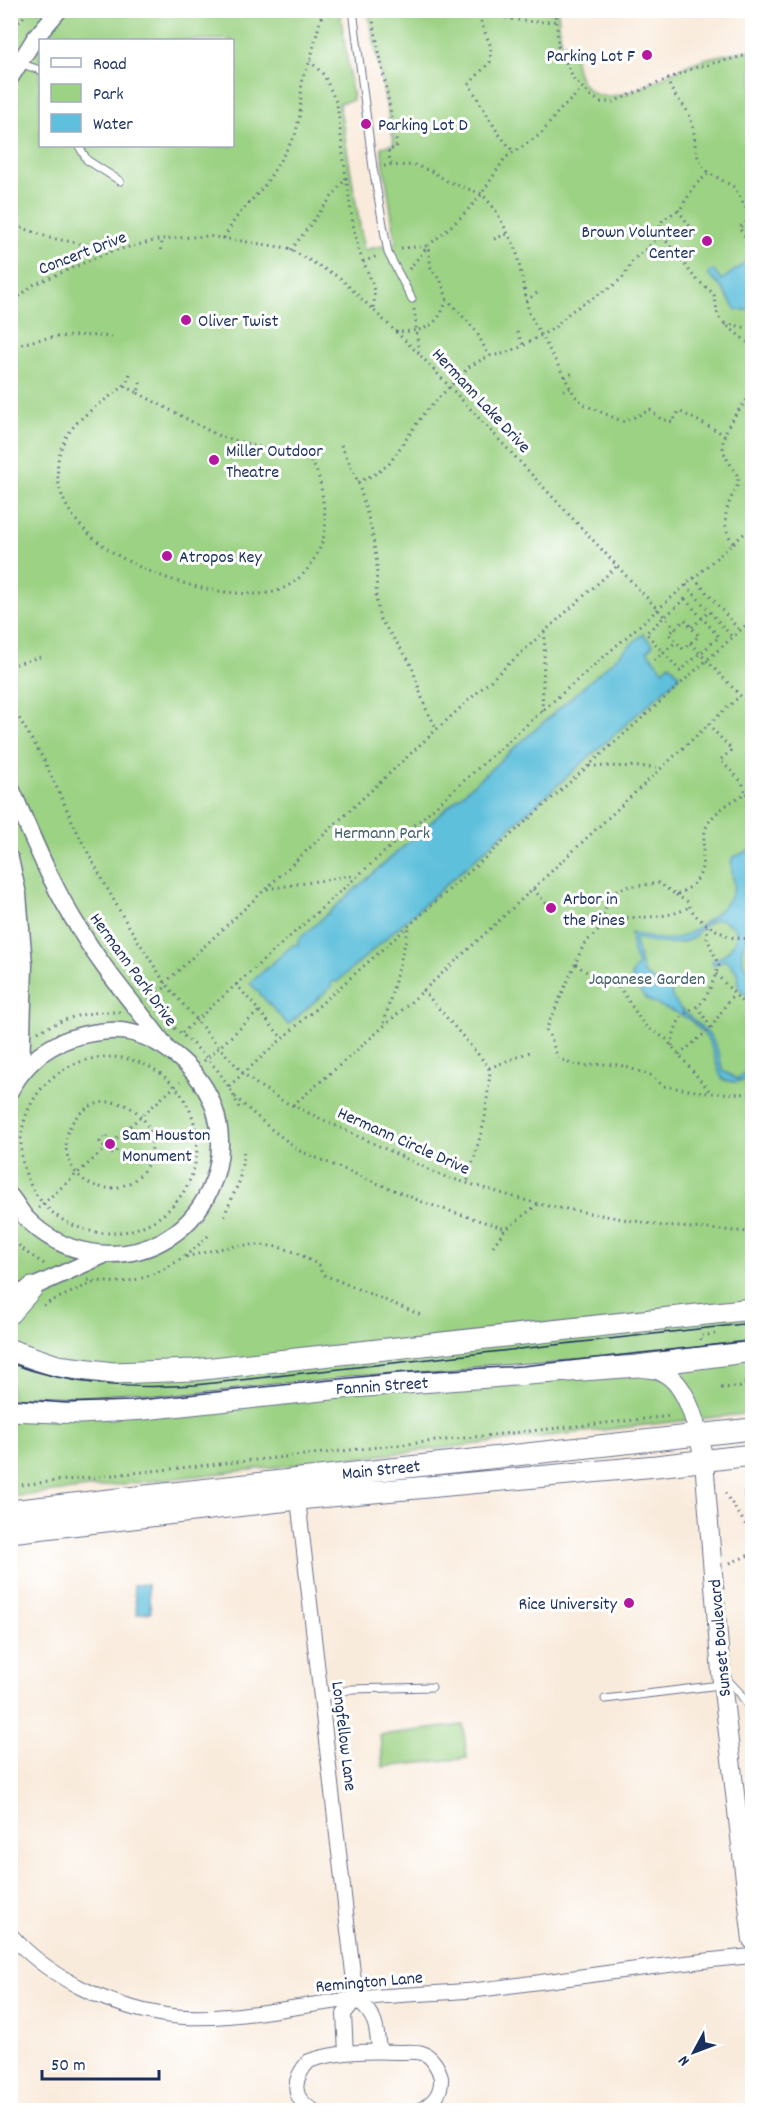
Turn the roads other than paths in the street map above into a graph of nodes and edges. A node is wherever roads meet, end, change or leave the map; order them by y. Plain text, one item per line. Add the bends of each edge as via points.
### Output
1 (59, 10) edge
2 (353, 10) edge
3 (19, 63) junction
4 (39, 70) edge
5 (10, 78) edge
6 (80, 147) edge
7 (120, 181) dead end
8 (412, 299) road end
9 (10, 786) edge
10 (10, 859) edge
11 (164, 1045) junction
12 (21, 1072) junction
13 (10, 1091) edge
14 (10, 1196) edge
15 (104, 1255) junction
16 (10, 1297) edge
17 (36, 1297) junction
18 (753, 1310) edge
19 (10, 1313) edge
20 (13, 1348) edge
21 (753, 1351) edge
22 (638, 1366) junction
23 (10, 1410) edge
24 (753, 1429) edge
25 (699, 1435) junction
26 (753, 1455) edge
27 (704, 1461) junction
28 (752, 1476) edge
29 (297, 1489) junction
30 (753, 1509) edge
31 (10, 1511) edge
32 (10, 1532) edge
33 (722, 1679) junction
34 (432, 1687) dead end
35 (321, 1697) junction
36 (605, 1699) dead end
37 (753, 1712) edge
38 (10, 1934) edge
39 (753, 1940) edge
40 (753, 1956) edge
41 (356, 1999) junction
42 (379, 2051) junction
43 (345, 2053) junction
44 (313, 2110) edge
45 (420, 2110) edge

1 - 3 street via 34,38
2 - 8 lane via 388,253
3 - 4 lane
3 - 5 street
6 - 7 lane via 87,160
9 - 11 street, Hermann Park Drive via 50,879 80,930
10 - 12 street via 18,894 24,964
11 - 12 street via 113,1030 78,1034 46,1049
11 - 15 street via 194,1071 212,1100 221,1138 218,1171 205,1200 185,1226 161,1242 134,1252
12 - 13 street
14 - 15 street via 48,1236 75,1249
15 - 17 street
16 - 17 street
17 - 19 main road
18 - 20 main road, Fannin Street via 194,1370 113,1373 57,1366
21 - 22 main road, Fannin Street
22 - 23 main road, Fannin Street via 351,1387 144,1409 80,1413
22 - 25 main road, Sunset Boulevard via 663,1372 678,1385
24 - 25 main road, Main Street
25 - 27 main road, Sunset Boulevard
25 - 29 main road, Main Street
26 - 27 main road, Main Street
27 - 29 main road, Main Street
27 - 33 main road, Sunset Boulevard
28 - 30 lane via 748,1492
29 - 31 main road, Main Street
29 - 32 main road, Main Street
29 - 35 street, Longfellow Lane
33 - 36 lane
33 - 37 lane via 739,1692
33 - 39 main road, Sunset Boulevard via 746,1850
34 - 35 lane via 352,1689
35 - 41 street, Longfellow Lane
38 - 41 street, Remington Lane via 53,1971 93,1994 167,2016 234,2015
40 - 41 street, Remington Lane via 475,1990
41 - 42 street via 368,2008 377,2025
41 - 43 street via 344,2014
42 - 43 street
42 - 45 street via 421,2052 440,2072 442,2087 433,2103
43 - 44 street via 309,2061 302,2069 296,2090 302,2105

